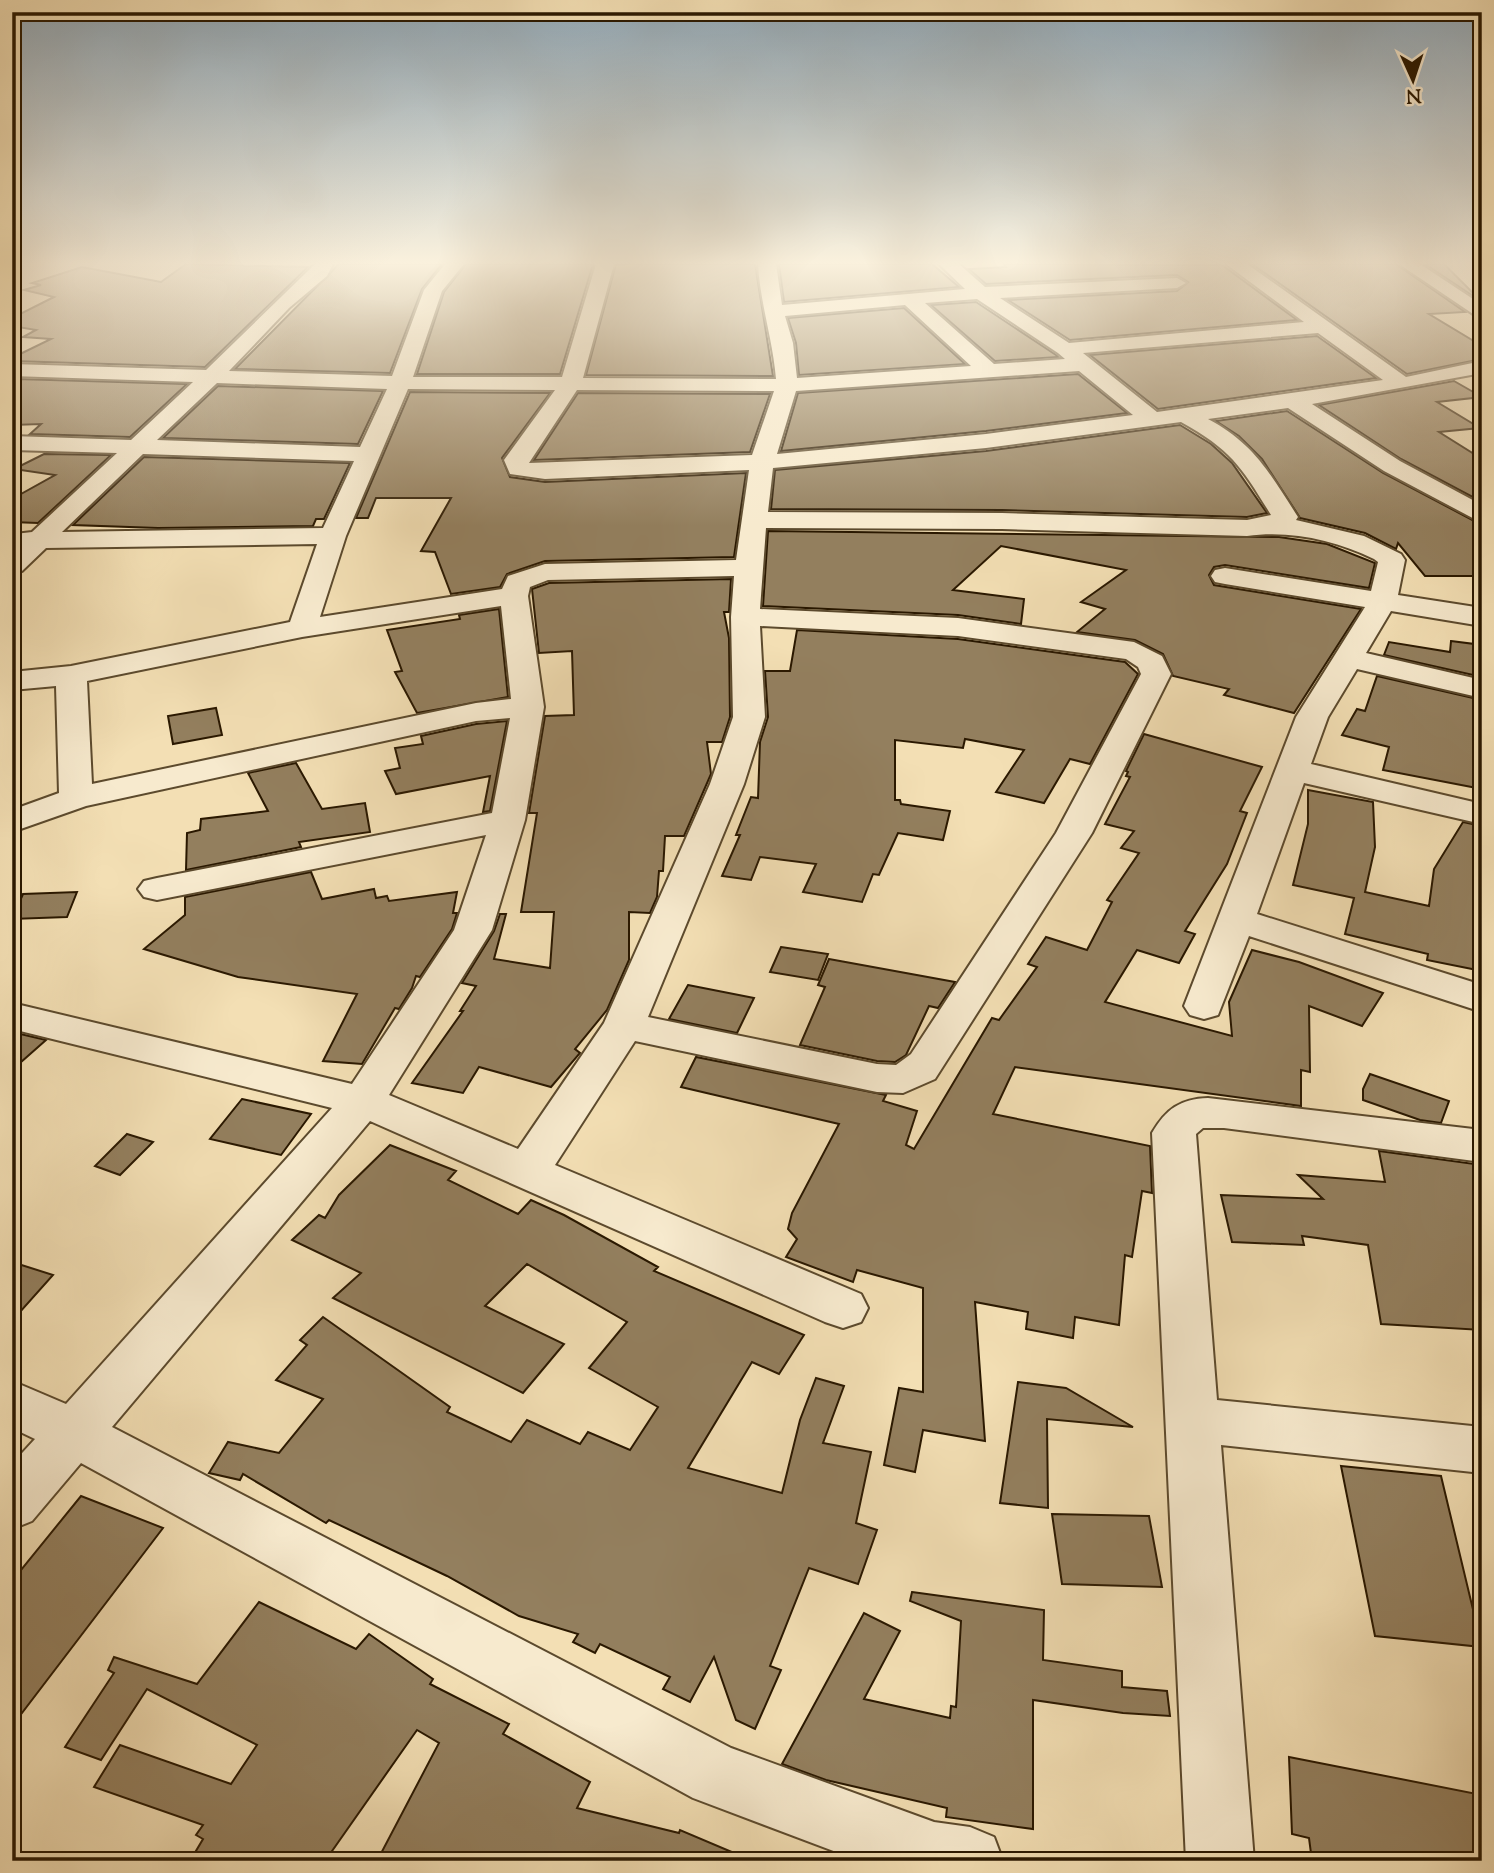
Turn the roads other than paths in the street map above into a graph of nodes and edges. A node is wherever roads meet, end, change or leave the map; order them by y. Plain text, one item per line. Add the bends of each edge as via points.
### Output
1 (236, 351) edge
2 (411, 351) edge
3 (580, 351) edge
4 (782, 351) edge
5 (967, 351) edge
6 (1068, 351) edge
7 (1355, 351) edge
8 (1085, 364) junction
9 (12, 370) edge
10 (1471, 370) edge
11 (990, 372) junction
12 (210, 378) junction
13 (400, 383) junction
14 (571, 383) junction
15 (1402, 384) junction
16 (787, 385) junction
17 (1482, 385) edge
18 (1292, 401) junction
19 (1181, 414) junction
20 (1151, 418) junction
21 (12, 443) edge
22 (135, 447) junction
23 (367, 454) junction
24 (762, 462) junction
25 (1482, 515) edge
26 (757, 520) junction
27 (1274, 525) junction
28 (333, 536) junction
29 (24, 540) edge
30 (12, 565) edge
31 (748, 568) junction
32 (1225, 576) dead end
33 (513, 596) junction
34 (1382, 602) junction
35 (1482, 617) edge
36 (746, 618) junction
37 (302, 628) junction
38 (1349, 658) junction
39 (71, 675) junction
40 (12, 681) edge
41 (1482, 689) edge
42 (528, 707) junction
43 (1293, 770) junction
44 (76, 797) junction
45 (1482, 814) edge
46 (508, 820) junction
47 (12, 822) edge
48 (157, 889) dead end
49 (1237, 920) junction
50 (1482, 999) edge
51 (1204, 1006) dead end
52 (12, 1016) edge
53 (624, 1025) junction
54 (363, 1101) junction
55 (1482, 1146) edge
56 (528, 1170) junction
57 (843, 1308) dead end
58 (12, 1403) edge
59 (1192, 1420) junction
60 (76, 1434) junction
61 (1482, 1450) edge
62 (12, 1504) edge
63 (970, 1861) edge
64 (1220, 1861) edge

1 - 12 street
2 - 13 street
3 - 14 street
4 - 16 street
5 - 11 street
6 - 8 street
7 - 15 street
8 - 11 street
8 - 20 street
9 - 12 street
10 - 15 street
10 - 17 street
11 - 16 street
12 - 13 street
12 - 22 street
13 - 14 street
13 - 23 street
14 - 16 street
14 - 24 street via 516,460 518,469 545,472
15 - 18 street
16 - 24 street
18 - 19 street
18 - 25 street via 1392,466
19 - 20 street
19 - 27 street via 1222,435 1247,457 1285,517
20 - 24 street via 986,441
21 - 22 street
22 - 23 street
22 - 29 street
23 - 28 street
24 - 26 street
26 - 27 street
26 - 31 street
27 - 34 street via 1385,552 1392,561
28 - 29 street
28 - 37 street
29 - 30 street
31 - 33 street via 545,572 518,582
31 - 36 street
32 - 34 street
33 - 37 street
33 - 42 street
34 - 35 street
34 - 38 street
36 - 53 street via 749,717 722,796
36 - 53 street via 958,628 1135,651 1150,662 1156,674 1074,833 926,1064 914,1075 900,1081 877,1078
37 - 39 street
38 - 41 street
38 - 43 street via 1312,718
39 - 40 street
39 - 44 street
42 - 44 street via 476,712
42 - 46 street
43 - 45 street
43 - 49 street
44 - 47 street
46 - 48 street
46 - 54 street via 473,930
49 - 50 street
49 - 51 street
52 - 54 street
53 - 56 street
54 - 56 street
54 - 60 street
55 - 59 street via 1224,1112 1197,1112 1181,1119 1174,1133
56 - 57 street
58 - 60 street
59 - 61 street
59 - 64 street
60 - 62 street
60 - 63 street via 716,1775 934,1855

